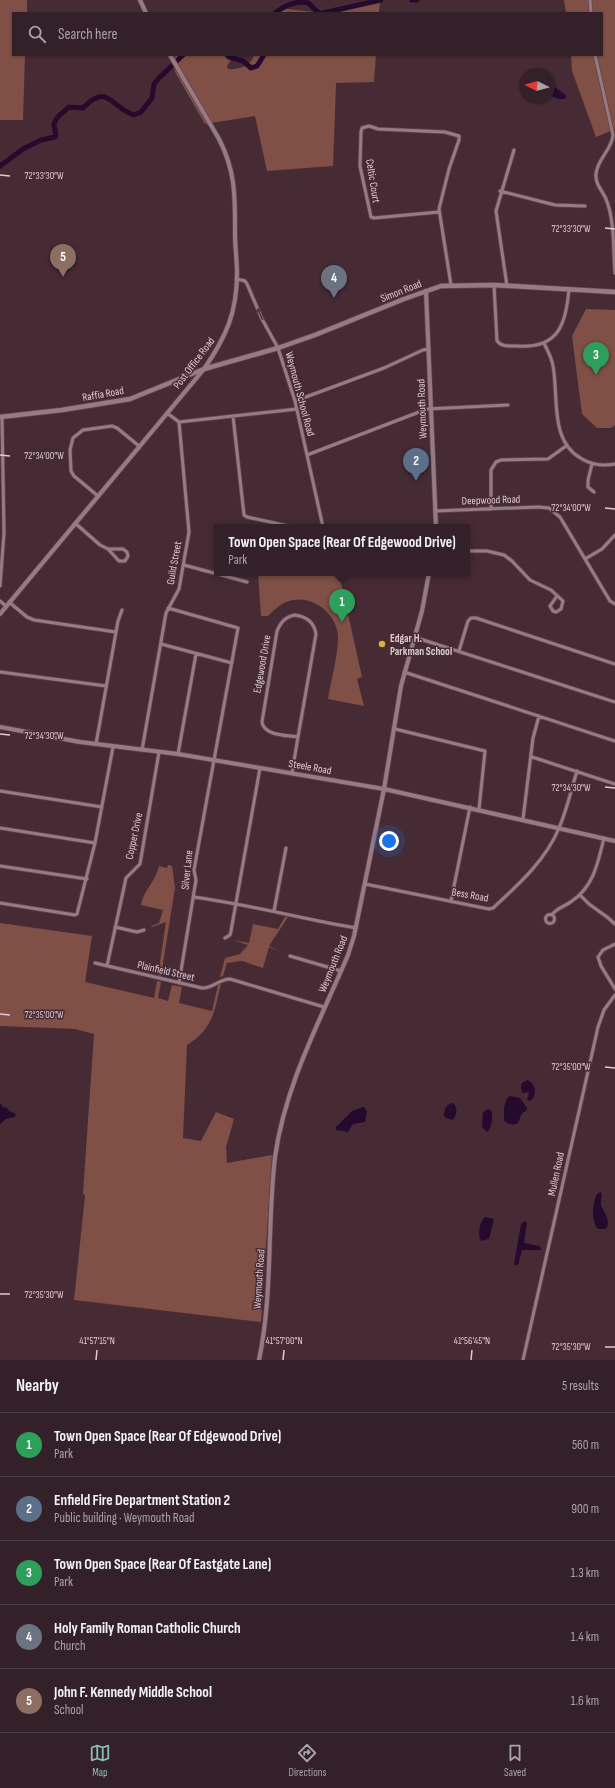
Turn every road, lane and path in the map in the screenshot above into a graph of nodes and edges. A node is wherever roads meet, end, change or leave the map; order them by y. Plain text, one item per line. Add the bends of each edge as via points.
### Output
1 (140, 0) edge
2 (590, 0) edge
3 (146, 12) edge
4 (591, 12) edge
5 (171, 56) edge
6 (594, 56) edge
7 (514, 150) dead end
8 (500, 191) junction
9 (585, 206) dead end
10 (439, 212) junction
11 (615, 273) edge
12 (237, 279) junction
13 (451, 285) junction
14 (494, 286) junction
15 (507, 286) junction
16 (569, 289) junction
17 (426, 291) junction
18 (615, 292) edge
19 (544, 343) junction
20 (278, 348) junction
21 (429, 349) junction
22 (204, 369) junction
23 (295, 401) junction
24 (508, 405) dead end
25 (297, 409) junction
26 (431, 409) junction
27 (167, 413) junction
28 (233, 416) junction
29 (1, 417) edge
30 (179, 422) junction
31 (139, 446) junction
32 (566, 446) junction
33 (307, 455) junction
34 (592, 464) junction
35 (615, 464) edge
36 (594, 492) dead end
37 (98, 496) junction
38 (491, 508) junction
39 (436, 511) junction
40 (74, 523) junction
41 (279, 524) edge
42 (322, 524) edge
43 (436, 524) edge
44 (615, 536) edge
45 (108, 549) junction
46 (470, 551) edge
47 (585, 559) junction
48 (184, 565) junction
49 (214, 573) edge
50 (225, 576) edge
51 (428, 576) edge
52 (247, 582) dead end
53 (0, 586) edge
54 (556, 596) junction
55 (0, 601) edge
56 (8, 604) junction
57 (615, 604) edge
58 (168, 608) junction
59 (122, 610) dead end
60 (0, 614) edge
61 (116, 632) junction
62 (414, 637) junction
63 (160, 644) junction
64 (458, 651) junction
65 (196, 654) junction
66 (232, 663) junction
67 (615, 664) edge
68 (0, 672) edge
69 (404, 672) junction
70 (106, 686) junction
71 (615, 702) edge
72 (539, 716) junction
73 (0, 727) edge
74 (395, 729) junction
75 (298, 737) junction
76 (615, 741) edge
77 (96, 744) junction
78 (114, 747) junction
79 (142, 750) junction
80 (159, 752) junction
81 (178, 754) junction
82 (532, 757) junction
83 (215, 760) junction
84 (260, 768) junction
85 (577, 772) junction
86 (292, 773) junction
87 (615, 784) edge
88 (384, 789) junction
89 (0, 791) edge
90 (102, 807) junction
91 (470, 807) junction
92 (479, 809) junction
93 (523, 819) junction
94 (0, 828) edge
95 (559, 828) junction
96 (604, 838) junction
97 (615, 841) edge
98 (95, 843) junction
99 (286, 848) dead end
100 (0, 866) edge
101 (87, 879) junction
102 (365, 884) junction
103 (580, 895) junction
104 (193, 897) junction
105 (451, 901) junction
106 (0, 903) edge
107 (236, 904) junction
108 (274, 911) junction
109 (552, 915) dead end
110 (615, 924) edge
111 (115, 928) junction
112 (356, 928) junction
113 (144, 930) dead end
114 (226, 938) dead end
115 (615, 944) edge
116 (290, 956) dead end
117 (95, 963) dead end
118 (107, 966) junction
119 (341, 971) junction
120 (179, 983) junction
121 (615, 990) edge
122 (615, 995) edge
123 (324, 1007) junction
124 (259, 1360) edge
125 (523, 1360) edge

1 - 3 street
2 - 4 street
5 - 12 street, Post Office Road via 224,148 232,172 235,192
6 - 11 street via 614,135 599,164 596,179 609,211
7 - 8 street
8 - 9 street via 555,205
8 - 15 street via 496,216
10 - 10 street, Celtic Court via 371,217 360,166 362,128 369,126 378,129 445,132 459,136
10 - 13 street
20 -> 12 street, Weymouth School Road via 262,320 247,284
12 - 22 street, Post Office Road via 228,327 218,349
13 - 14 main road, Simon Road
13 - 17 main road, Simon Road
14 - 15 main road, Simon Road
14 - 19 street via 495,337 498,343 523,347
15 - 16 main road, Simon Road
16 - 18 main road, Simon Road
16 - 19 street via 565,320 559,330
17 - 20 main road, Simon Road
17 - 21 street, Weymouth Road
19 - 32 street via 553,364 559,429
20 - 22 main road, Simon Road
20 - 23 street, Weymouth School Road
21 - 23 street
21 - 26 street, Weymouth Road
22 - 27 street, Post Office Road
22 - 29 main road, Raffia Road via 124,400
23 - 25 street, Weymouth School Road
24 - 26 street
25 - 28 street
25 - 33 street, Weymouth School Road
26 - 33 street
26 - 39 street, Weymouth Road
27 - 30 street
27 - 31 street, Post Office Road
28 - 30 street
28 - 41 street via 244,515
29 - 53 street via 4,533
30 - 48 street, Guild Street via 189,524
31 - 37 street, Post Office Road
31 - 37 street via 112,426 83,430 73,438 70,450 71,471
32 - 34 street via 578,457
32 - 38 street via 548,459 496,462 491,470
33 - 42 street, Weymouth School Road
34 - 35 street
34 - 36 street via 588,487
37 - 40 street, Post Office Road
38 - 39 street, Deepwood Road
38 - 47 street, Deepwood Road via 545,507 553,511 560,517
39 - 43 street, Weymouth Road
40 - 45 street
40 - 56 street, Post Office Road
44 - 47 street via 602,549
45 - 45 street via 119,561 125,561 128,556 123,549
46 - 54 street via 487,550 504,555 530,580 551,590
47 - 57 street, Deepwood Road via 610,601
48 - 49 street
48 - 58 street, Guild Street via 176,598
50 - 52 street
51 - 62 street, Weymouth Road
54 - 54 street via 563,605 556,612 550,606
55 - 56 street
56 - 60 street, Post Office Road
56 - 61 street via 34,620
58 - 63 street, Guild Street
58 - 66 street, Silver Lane via 238,628
59 - 61 street
61 - 70 street
62 - 64 street
62 - 69 street, Weymouth Road
63 - 65 street
63 - 79 street, Guild Street
64 - 67 street via 468,621 470,618 476,618
64 - 71 street
65 - 66 street
65 - 81 street
66 - 83 street, Silver Lane
68 - 70 street
69 - 72 street
69 - 74 street, Weymouth Road
70 - 77 street
72 - 76 street
72 - 82 street
73 - 77 street, Steele Road
74 - 88 street, Weymouth Road
74 - 92 street via 484,751
75 - 75 street, Edgewood Drive via 316,634 314,625 308,619 295,615 280,623 277,631 262,722 270,732
75 - 86 street, Edgewood Drive
77 - 78 street, Steele Road
78 - 79 street, Steele Road
78 - 90 street
79 - 80 street, Steele Road
80 - 81 street, Steele Road
80 - 111 street, Copper Drive via 140,864 126,878
81 - 83 street, Steele Road
82 - 85 street
82 - 93 street
83 - 84 street, Steele Road
83 - 104 street, Silver Lane via 194,870 196,880
84 - 86 street, Steele Road
84 - 107 street
85 - 87 street
85 - 95 street
86 - 88 street, Steele Road
88 - 91 street, Steele Road
88 - 102 street, Weymouth Road
89 - 90 street
90 - 98 street
91 - 92 street, Steele Road
91 - 105 street
92 - 93 street, Steele Road
93 - 95 street, Steele Road
94 - 98 street
95 - 96 street, Steele Road
95 - 105 street, Bess Road via 547,850 530,872 493,908
96 - 97 street, Steele Road
96 - 103 street via 594,876
98 - 101 street
99 - 108 street
100 - 101 street
101 - 106 street via 78,914 75,915
102 - 105 street, Bess Road
102 - 112 street, Weymouth Road
103 - 109 street
103 - 110 street
104 - 107 street
104 - 120 street, Silver Lane
107 - 108 street
107 - 114 street via 230,936
108 - 112 street
111 - 113 street via 137,932
111 - 118 street, Copper Drive
112 - 119 street, Weymouth Road
115 - 121 street via 603,950 598,956
116 - 119 street
117 - 118 street, Plainfield Street
118 - 120 street, Plainfield Street
119 - 123 street, Weymouth Road
120 - 123 street, Plainfield Street via 206,988 230,979
122 - 125 street, Mullen Road via 601,1016 595,1038
123 - 124 street, Weymouth Road via 289,1095 275,1158 265,1322

